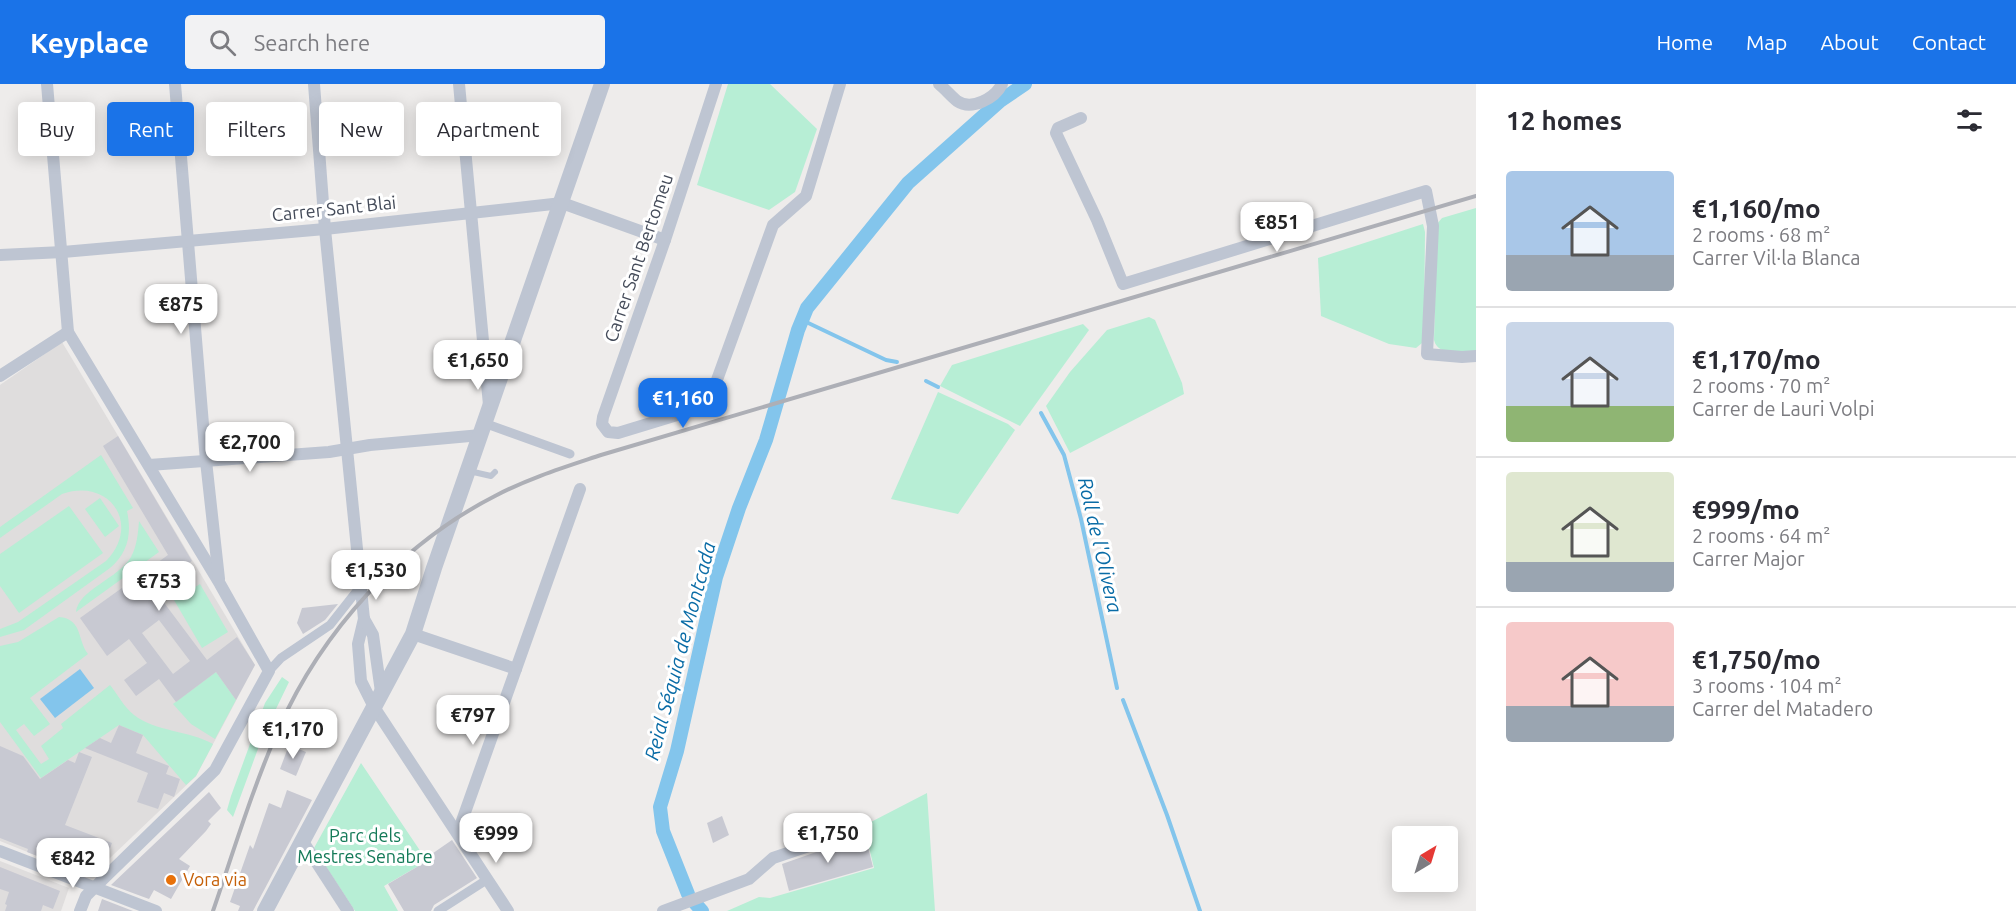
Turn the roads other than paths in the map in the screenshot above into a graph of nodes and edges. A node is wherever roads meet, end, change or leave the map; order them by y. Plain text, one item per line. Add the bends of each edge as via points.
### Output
1 (47, 84) edge
2 (175, 84) edge
3 (314, 84) edge
4 (459, 84) edge
5 (603, 84) edge
6 (716, 84) edge
7 (840, 84) edge
8 (939, 84) edge
9 (1002, 84) edge
10 (1081, 118) dead end
11 (562, 203) junction
12 (470, 212) junction
13 (325, 229) junction
14 (665, 240) junction
15 (189, 241) junction
16 (63, 252) junction
17 (0, 255) edge
18 (68, 332) junction
19 (1476, 356) edge
20 (0, 376) edge
21 (485, 423) junction
22 (347, 448) junction
23 (570, 454) dead end
24 (206, 460) junction
25 (149, 465) junction
26 (468, 470) junction
27 (495, 472) dead end
28 (580, 489) dead end
29 (220, 584) junction
30 (360, 587) junction
31 (364, 619) junction
32 (413, 634) junction
33 (516, 669) junction
34 (269, 671) junction
35 (378, 700) junction
36 (862, 822) dead end
37 (458, 832) junction
38 (302, 840) junction
39 (0, 851) edge
40 (488, 879) junction
41 (95, 886) junction
42 (268, 909) edge
43 (80, 911) edge
44 (156, 911) edge
45 (348, 911) edge
46 (438, 911) edge
47 (508, 911) edge
48 (663, 911) edge

1 - 16 street
2 - 15 street
3 - 13 street
4 - 12 street
5 - 11 street
6 - 14 street, Carrer Sant Bertomeu
7 - 14 street, Carrer Sant Bertomeu via 806,196 773,225 706,406 618,433 604,429 603,417
8 - 9 street via 959,102 967,104 989,99
10 - 19 street via 1058,128 1056,133 1123,284 1426,191 1433,226 1426,354
11 - 12 street, Carrer Sant Blai
11 - 14 street, Carrer Sant Blai
11 - 21 street
12 - 13 street, Carrer Sant Blai
12 - 21 street
13 - 15 street, Carrer Sant Blai
13 - 22 street
15 - 16 street, Carrer Sant Blai
15 - 24 street
16 - 17 street, Carrer Sant Blai
16 - 18 street
18 - 20 street
18 - 25 street
21 - 22 street
21 - 23 street
21 - 26 street
22 - 24 street
22 - 30 street
24 - 25 street
24 - 29 street
25 - 29 street
26 - 27 lane via 486,476
26 - 32 street
28 - 33 street
29 - 34 street
30 - 31 street
30 - 34 street via 330,625 281,658
31 - 35 street via 373,635
31 - 35 street via 358,644 361,681
32 - 33 street
32 - 35 street
33 - 37 street
34 - 41 street via 215,770
35 - 37 street
35 - 38 street
36 - 48 street via 850,832 773,858 749,879
37 - 40 street
38 - 42 street
38 - 45 street
39 - 41 street
40 - 46 street
40 - 47 street
41 - 43 street
41 - 44 street

